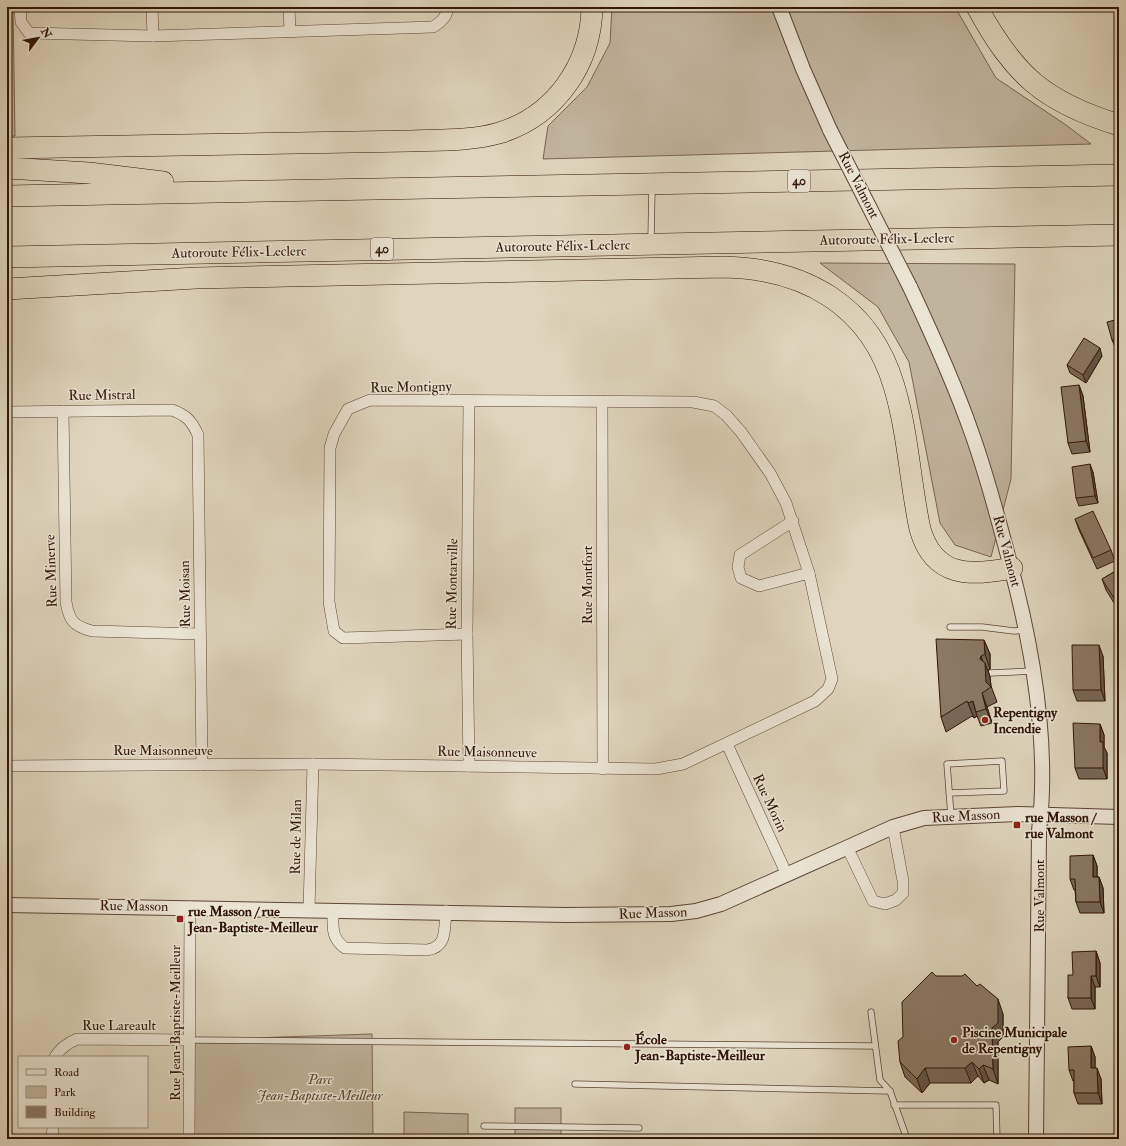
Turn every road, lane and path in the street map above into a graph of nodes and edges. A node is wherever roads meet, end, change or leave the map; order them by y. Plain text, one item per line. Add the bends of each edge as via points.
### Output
1 (152, 7) edge
2 (289, 7) edge
3 (448, 7) edge
4 (592, 7) edge
5 (779, 7) edge
6 (977, 7) edge
7 (20, 11) edge
8 (290, 32) junction
9 (153, 36) junction
10 (1119, 125) edge
11 (7, 148) edge
12 (7, 168) edge
13 (1119, 175) edge
14 (652, 184) junction
15 (241, 192) junction
16 (7, 196) edge
17 (1119, 235) edge
18 (651, 244) junction
19 (166, 254) junction
20 (7, 257) edge
21 (7, 271) edge
22 (7, 289) edge
23 (469, 401) junction
24 (602, 401) junction
25 (693, 402) joint
26 (63, 411) junction
27 (7, 412) edge
28 (193, 423) joint
29 (793, 521) junction
30 (1012, 568) junction
31 (809, 573) junction
32 (950, 627) dead end
33 (1026, 630) junction
34 (200, 634) junction
35 (467, 634) junction
36 (1034, 671) junction
37 (990, 673) dead end
38 (727, 744) junction
39 (313, 764) junction
40 (202, 765) junction
41 (7, 766) edge
42 (470, 766) junction
43 (603, 769) junction
44 (949, 793) junction
45 (1041, 815) junction
46 (951, 816) junction
47 (1119, 817) edge
48 (893, 827) junction
49 (848, 849) junction
50 (787, 875) junction
51 (7, 905) edge
52 (190, 907) junction
53 (310, 909) junction
54 (333, 911) junction
55 (446, 912) junction
56 (871, 1012) dead end
57 (190, 1040) junction
58 (875, 1046) junction
59 (56, 1056) edge
60 (575, 1084) dead end
61 (890, 1091) junction
62 (894, 1105) junction
63 (484, 1126) dead end
64 (53, 1128) edge
65 (639, 1128) dead end
66 (52, 1139) edge
67 (189, 1139) edge
68 (907, 1139) edge
69 (997, 1139) edge
70 (1036, 1139) edge

1 - 9 street
2 - 8 street
3 - 8 street via 441,22 433,27
4 - 11 highway via 587,44 569,83 541,112 520,125 498,133 466,138 410,141
5 - 30 street, Rue Valmont, bridge via 830,130 910,287 941,356 971,430
6 - 10 highway via 1003,51 1016,68 1033,83 1068,105
7 - 9 street via 20,22 28,33
8 - 9 street
12 - 15 highway via 89,173
13 - 14 highway, 40
14 - 15 highway, 40
14 - 18 lane
15 - 16 highway, 40
17 - 18 highway, Autoroute Félix-Leclerc / 40
18 - 19 highway, Autoroute Félix-Leclerc / 40
19 - 20 highway, Autoroute Félix-Leclerc / 40
19 - 21 highway
22 - 30 highway via 174,279 724,267 761,269 784,274 814,287 836,301 860,323 880,352 898,398 920,529 931,554 947,567 960,572 978,574
23 - 24 street, Rue Montigny
23 - 35 street, Rue Montarville
23 - 35 street, Rue Montigny via 370,400 348,409 334,434 330,448 329,602 334,631 343,638
24 - 25 street, Rue Montigny
24 - 43 street, Rue Montfort
25 - 29 street, Rue Maisonneuve via 714,406 741,432 770,473
26 - 27 street, Rue Mistral
26 - 28 street, Rue Mistral via 172,410 185,415
26 - 34 street, Rue Minerve via 68,615 74,624 92,631
28 - 34 street, Rue Moisan via 198,435
29 - 31 street, Rue Maisonneuve
29 - 31 street via 740,555 738,567 741,578 759,586
30 - 33 street, Rue Valmont
31 - 38 street, Rue Maisonneuve via 830,664 832,679 828,689 814,701
32 - 33 lane
33 - 36 street, Rue Valmont
34 - 40 street, Rue Moisan
35 - 42 street, Rue Montarville
36 - 37 lane
36 - 45 street, Rue Valmont via 1040,752
38 - 43 street, Rue Maisonneuve via 683,764 670,767
38 - 50 street, Rue Morin
39 - 40 street, Rue Maisonneuve
39 - 42 street, Rue Maisonneuve
39 - 53 street, Rue de Milan
40 - 41 street, Rue Maisonneuve
42 - 43 street, Rue Maisonneuve
44 - 44 lane via 948,764 1002,761 1004,791
44 - 46 lane
45 - 46 street, Rue Masson
45 - 47 street, Rue Masson
45 - 70 street, Rue Valmont
46 - 48 street, Rue Masson via 924,818
48 - 49 street, Rue Masson
48 - 49 street via 903,881 903,893 896,900 885,904 873,901
49 - 50 street, Rue Masson
50 - 55 street, Rue Masson via 720,904 696,911 671,914
51 - 52 street, Rue Masson
52 - 53 street, Rue Masson
52 - 57 street, Rue Jean-Baptiste-Meilleur
53 - 54 street, Rue Masson
54 - 55 street, Rue Masson
54 - 55 street via 336,942 345,948 428,950 440,946
56 - 58 lane
57 - 58 lane
57 - 59 street, Rue Lareault via 77,1039 67,1043
57 - 67 street, Rue Jean-Baptiste-Meilleur
58 - 61 lane via 880,1080
60 - 61 lane
61 - 62 lane
62 - 68 lane
62 - 69 lane via 996,1105
63 - 65 lane
64 - 66 street

